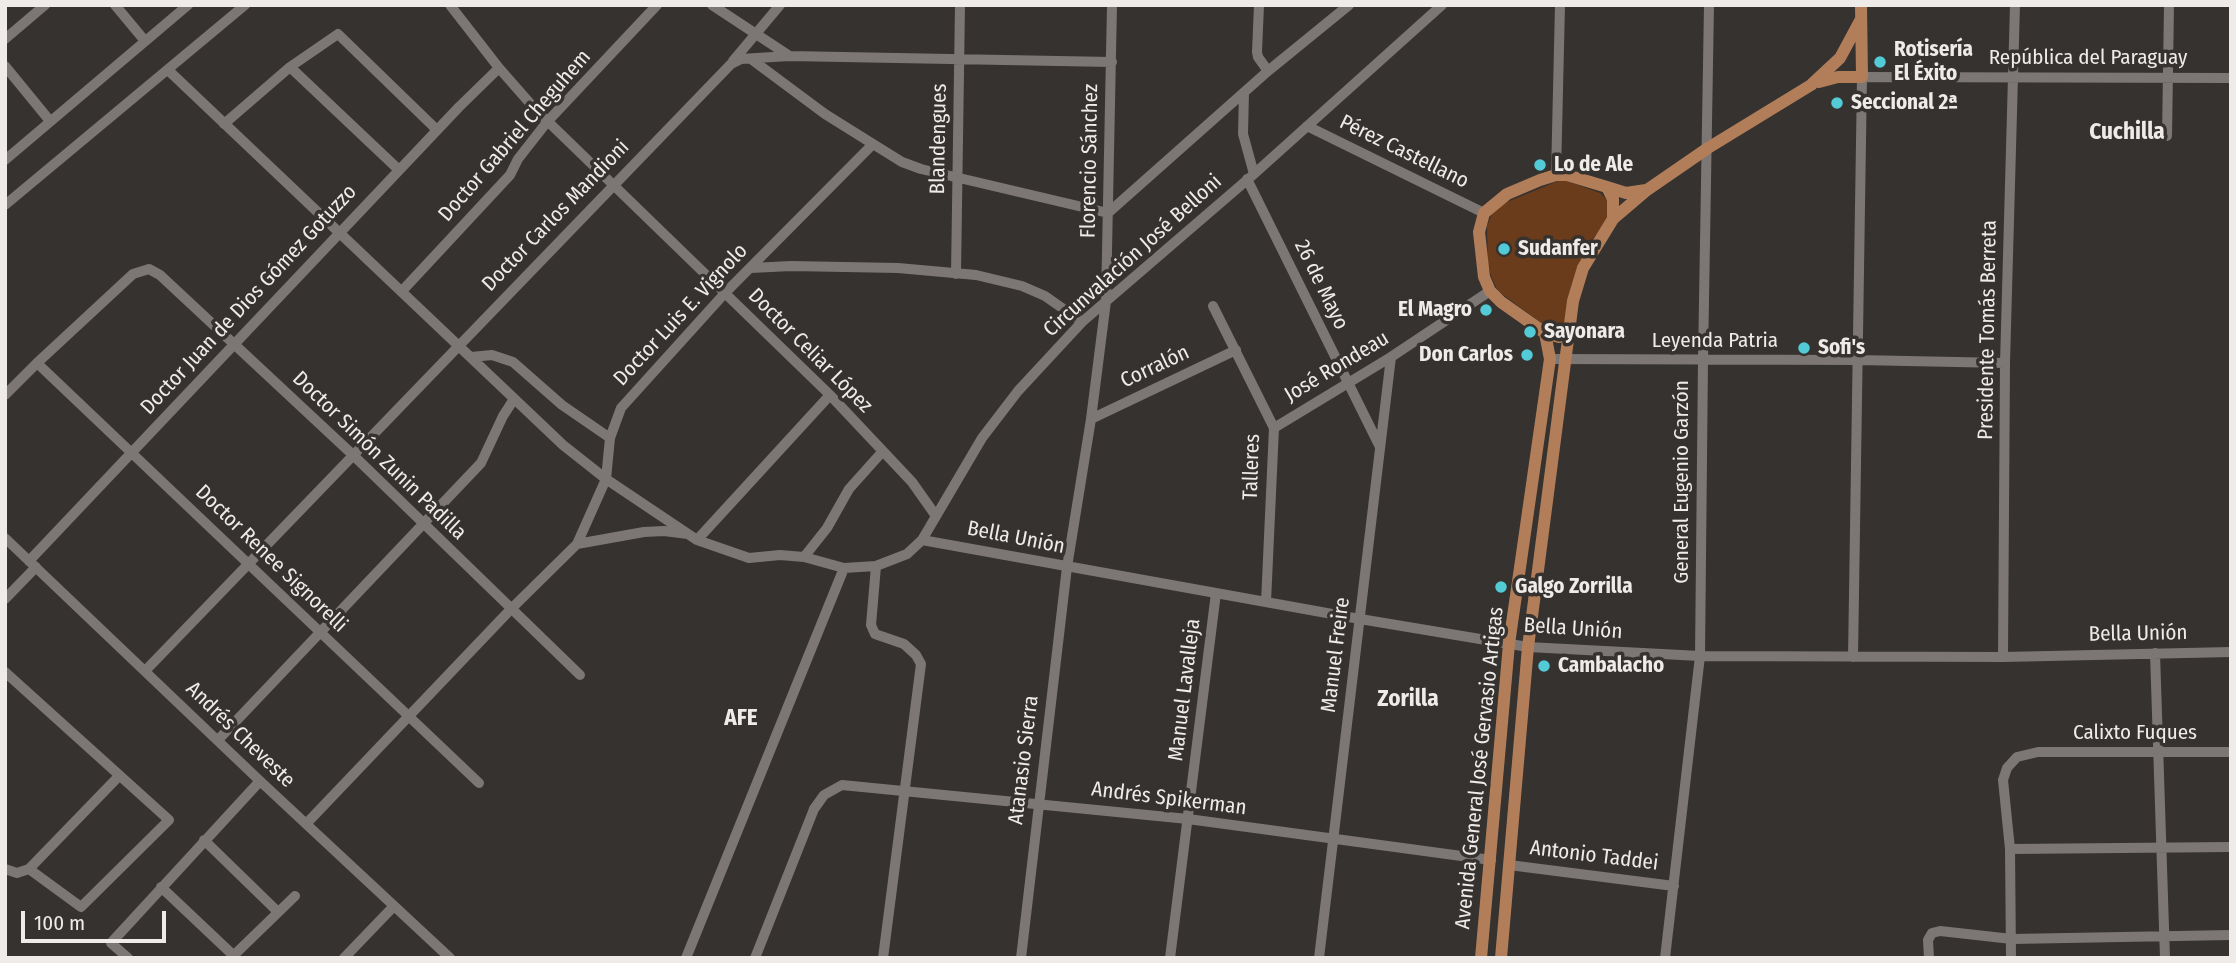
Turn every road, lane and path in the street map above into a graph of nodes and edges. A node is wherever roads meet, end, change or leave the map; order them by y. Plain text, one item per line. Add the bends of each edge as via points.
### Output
1 (45, 5) edge
2 (115, 5) edge
3 (188, 5) edge
4 (246, 5) edge
5 (450, 5) edge
6 (657, 5) edge
7 (712, 5) edge
8 (780, 5) edge
9 (960, 5) edge
10 (1112, 5) edge
11 (1259, 5) edge
12 (1349, 5) edge
13 (1442, 5) edge
14 (1560, 5) edge
15 (1709, 5) edge
16 (1861, 5) edge
17 (2014, 5) edge
18 (2169, 5) edge
19 (1861, 19) junction
20 (756, 34) junction
21 (5, 39) edge
22 (145, 41) junction
23 (789, 55) junction
24 (959, 58) junction
25 (751, 59) junction
26 (1112, 62) junction
27 (731, 64) junction
28 (5, 66) edge
29 (290, 67) junction
30 (499, 68) junction
31 (168, 70) junction
32 (1268, 71) junction
33 (1862, 77) junction
34 (2013, 77) junction
35 (2168, 78) junction
36 (2231, 78) edge
37 (1811, 85) junction
38 (1244, 93) junction
39 (50, 121) junction
40 (547, 122) junction
41 (224, 124) junction
42 (1307, 126) junction
43 (438, 130) junction
44 (2167, 136) dead end
45 (873, 144) junction
46 (1708, 148) junction
47 (5, 160) edge
48 (399, 170) junction
49 (1556, 175) junction
50 (958, 176) junction
51 (1251, 177) junction
52 (611, 186) junction
53 (1607, 187) junction
54 (1647, 190) junction
55 (5, 205) edge
56 (1108, 213) junction
57 (1484, 213) junction
58 (1613, 219) junction
59 (339, 234) junction
60 (751, 268) junction
61 (956, 274) junction
62 (402, 291) junction
63 (1490, 291) junction
64 (724, 293) junction
65 (1106, 301) junction
66 (1213, 306) dead end
67 (1083, 322) junction
68 (1569, 331) junction
69 (1545, 333) junction
70 (234, 345) junction
71 (458, 345) junction
72 (1236, 350) junction
73 (471, 357) junction
74 (1391, 357) junction
75 (1550, 359) junction
76 (1566, 359) junction
77 (1703, 360) junction
78 (1858, 360) junction
79 (37, 363) junction
80 (2005, 363) junction
81 (1348, 383) junction
82 (830, 394) junction
83 (5, 395) edge
84 (514, 399) junction
85 (1091, 419) junction
86 (1274, 428) junction
87 (610, 438) junction
88 (1379, 445) junction
89 (883, 451) junction
90 (131, 453) junction
91 (353, 455) junction
92 (606, 478) junction
93 (936, 516) junction
94 (423, 524) junction
95 (692, 537) junction
96 (5, 538) edge
97 (922, 540) junction
98 (576, 544) junction
99 (804, 557) junction
100 (32, 564) junction
101 (248, 564) junction
102 (876, 566) junction
103 (1067, 567) junction
104 (844, 568) junction
105 (1216, 593) junction
106 (5, 599) edge
107 (1266, 602) junction
108 (511, 609) junction
109 (1360, 619) junction
110 (320, 632) junction
111 (1510, 644) junction
112 (1528, 647) junction
113 (2231, 652) edge
114 (2155, 653) junction
115 (1700, 656) junction
116 (2003, 656) junction
117 (1853, 657) junction
118 (145, 671) junction
119 (5, 672) edge
120 (580, 675) dead end
121 (408, 717) junction
122 (218, 740) junction
123 (2158, 752) junction
124 (2231, 752) edge
125 (119, 776) junction
126 (260, 781) junction
127 (479, 783) dead end
128 (905, 791) junction
129 (1038, 803) junction
130 (1188, 819) junction
131 (306, 824) junction
132 (204, 839) junction
133 (1333, 839) junction
134 (2231, 847) edge
135 (2162, 848) junction
136 (2010, 849) junction
137 (1491, 860) junction
138 (1509, 865) junction
139 (5, 869) edge
140 (29, 869) junction
141 (1674, 886) junction
142 (161, 887) junction
143 (295, 896) dead end
144 (394, 906) junction
145 (278, 912) junction
146 (2164, 935) junction
147 (2231, 935) edge
148 (2012, 939) junction
149 (232, 957) edge
150 (128, 958) edge
151 (344, 958) edge
152 (450, 958) edge
153 (686, 958) edge
154 (755, 958) edge
155 (883, 958) edge
156 (1021, 958) edge
157 (1170, 958) edge
158 (1319, 958) edge
159 (1481, 958) edge
160 (1501, 958) edge
161 (1665, 958) edge
162 (1929, 958) edge
163 (2011, 958) edge
164 (2165, 958) edge

1 - 21 street
2 - 22 street
3 - 22 street
4 - 31 street
5 - 30 street, Doctor Celiar López
6 - 40 street, Doctor Gabriel Cheguhem
7 - 20 street
8 - 20 street, Doctor Carlos Mandioni
9 - 24 street, Blandengues
10 - 26 street, Florencio Sánchez
11 - 32 street via 1257,52
12 - 32 street
13 - 42 street, Circunvalación José Belloni
14 - 49 street
15 - 46 street, General Eugenio Garzón
16 - 19 main road
17 - 34 street, Presidente Tomás Berreta
18 - 35 street
19 - 33 main road
19 - 37 main road via 1840,58
20 - 23 street
20 - 27 street, Doctor Carlos Mandioni
22 - 39 street
23 - 24 street
23 - 25 street
24 - 26 street
24 - 50 street, Blandengues
25 - 27 street
25 - 45 street
26 - 56 street, Florencio Sánchez
27 - 52 street, Doctor Carlos Mandioni
28 - 39 street
29 - 41 street
29 - 43 street via 338,34
29 - 48 street
30 - 40 street, Doctor Celiar López
30 - 43 street, Doctor Juan de Dios Gómez Gotuzzo
31 - 41 street
31 - 55 street
32 - 38 street
33 - 34 street, República del Paraguay
33 - 37 main road via 1828,78
33 - 78 street
34 - 35 street, República del Paraguay
34 - 80 street, Presidente Tomás Berreta
35 - 36 street, República del Paraguay
35 - 44 street
37 - 46 main road
38 - 51 street, 26 de Mayo via 1243,134
38 - 56 street
39 - 47 street
40 - 52 street, Doctor Celiar López
40 - 62 street, Doctor Gabriel Cheguhem via 510,175
41 - 59 street
42 - 51 street, Circunvalación José Belloni
42 - 57 street, Pérez Castellano
43 - 48 street, Doctor Juan de Dios Gómez Gotuzzo
45 - 50 street via 902,162
45 - 60 street, Doctor Luis E. Vignolo
46 - 54 main road
46 - 77 street, General Eugenio Garzón
48 - 59 street, Doctor Juan de Dios Gómez Gotuzzo
49 - 53 main road
49 - 57 main road via 1507,194
50 - 56 street
50 - 61 street, Blandengues
51 - 65 street, Circunvalación José Belloni
51 - 81 street, 26 de Mayo
52 - 64 street, Doctor Celiar López
52 - 71 street, Doctor Carlos Mandioni
53 - 54 main road via 1626,193
53 - 58 main road via 1613,199
54 - 58 main road
56 - 65 street, Florencio Sánchez
57 - 63 main road via 1479,232
58 - 68 main road, Avenida General José Gervasio Artigas via 1583,268
59 - 62 street
59 - 70 street, Doctor Juan de Dios Gómez Gotuzzo
60 - 61 street via 898,268
60 - 64 street, Doctor Luis E. Vignolo
61 - 67 street via 1022,286
62 - 71 street
63 - 69 main road
63 - 74 street, José Rondeau
64 - 82 street, Doctor Celiar López
64 - 87 street, Doctor Luis E. Vignolo via 621,408
65 - 67 street, Circunvalación José Belloni
65 - 85 street, Florencio Sánchez
66 - 72 street, Talleres
67 - 93 street, Circunvalación José Belloni via 1018,391 982,438
68 - 69 main road via 1559,337
68 - 76 main road, Avenida General José Gervasio Artigas
69 - 75 main road, Avenida General José Gervasio Artigas
70 - 79 street, Doctor Simón Zunin Padilla via 149,269 133,274
70 - 90 street, Doctor Juan de Dios Gómez Gotuzzo
70 - 91 street, Doctor Simón Zunin Padilla
71 - 73 street
71 - 91 street, Doctor Carlos Mandioni
72 - 85 street, Corralón
72 - 86 street, Talleres
73 - 84 street
73 - 87 street via 492,355 513,362 562,405
74 - 81 street, José Rondeau
74 - 88 street, Manuel Freire
75 - 76 street, Leyenda Patria
75 - 111 main road, Avenida General José Gervasio Artigas
76 - 77 street, Leyenda Patria
76 - 112 main road, Avenida General José Gervasio Artigas
77 - 78 street, Leyenda Patria
77 - 115 street, General Eugenio Garzón
78 - 80 street, Leyenda Patria
78 - 117 street
79 - 83 street
79 - 90 street, Doctor Renee Signorelli
80 - 116 street, Presidente Tomás Berreta
81 - 86 street, José Rondeau
81 - 88 street, 26 de Mayo
82 - 89 street, Doctor Celiar López
82 - 95 street
84 - 92 street
84 - 94 street via 481,463
85 - 103 street, Florencio Sánchez
86 - 107 street, Talleres
87 - 92 street, Doctor Luis E. Vignolo
88 - 109 street, Manuel Freire
89 - 93 street, Doctor Celiar López
89 - 99 street via 849,489
90 - 100 street, Doctor Juan de Dios Gómez Gotuzzo
90 - 101 street, Doctor Renee Signorelli
91 - 94 street, Doctor Simón Zunin Padilla
91 - 101 street, Doctor Carlos Mandioni
92 - 95 street
92 - 98 street, Doctor Luis E. Vignolo
93 - 97 street, Circunvalación José Belloni
94 - 108 street, Doctor Simón Zunin Padilla
94 - 110 street
95 - 98 street via 644,532
95 - 99 street, Circunvalación José Belloni via 749,558
96 - 100 street, Andrés Cheveste
97 - 102 street, Circunvalación José Belloni via 907,554
97 - 103 street, Bella Unión
98 - 108 street, Doctor Luis E. Vignolo
99 - 104 street, Circunvalación José Belloni
100 - 106 street, Doctor Juan de Dios Gómez Gotuzzo
100 - 118 street, Andrés Cheveste
101 - 110 street, Doctor Renee Signorelli
101 - 118 street, Doctor Carlos Mandioni
102 - 104 street, Circunvalación José Belloni
102 - 128 street via 871,625 875,634 904,644 921,664
103 - 105 street, Bella Unión
103 - 129 street, Atanasio Sierra
104 - 153 street
105 - 107 street, Bella Unión
105 - 130 street, Manuel Lavalleja
107 - 109 street, Bella Unión
108 - 120 street, Doctor Simón Zunin Padilla
108 - 121 street, Doctor Luis E. Vignolo
109 - 111 street, Bella Unión
109 - 133 street, Manuel Freire
110 - 121 street, Doctor Renee Signorelli
110 - 122 street
111 - 112 street, Bella Unión
111 - 137 main road, Avenida General José Gervasio Artigas
112 - 115 street, Bella Unión
112 - 138 main road, Avenida General José Gervasio Artigas
113 - 114 street, Bella Unión
114 - 116 street, Bella Unión
114 - 123 street
115 - 117 street, Bella Unión
115 - 141 street, General Eugenio Garzón
116 - 117 street, Bella Unión
118 - 122 street, Andrés Cheveste
119 - 125 street
121 - 127 street, Doctor Renee Signorelli
121 - 131 street, Doctor Luis E. Vignolo
122 - 126 street, Andrés Cheveste
123 - 124 street, Calixto Fuques
123 - 135 street
123 - 136 street, Calixto Fuques via 2038,752 2017,757 2003,780
125 - 140 street
125 - 140 street via 169,820 82,907
126 - 131 street, Andrés Cheveste
126 - 132 street
128 - 129 street, Andrés Spikerman
128 - 154 street, Andrés Spikerman via 842,785 824,795 814,809
128 - 155 street
129 - 130 street, Andrés Spikerman
129 - 156 street, Atanasio Sierra
130 - 133 street, Andrés Spikerman
130 - 157 street, Manuel Lavalleja
131 - 144 street, Andrés Cheveste
132 - 142 street
132 - 145 street
133 - 137 street, Andrés Spikerman
133 - 158 street, Manuel Freire
134 - 135 street
135 - 136 street
135 - 146 street
136 - 148 street
137 - 159 main road, Avenida General José Gervasio Artigas
138 - 141 street, Antonio Taddei
138 - 160 main road, Avenida General José Gervasio Artigas
139 - 140 street via 17,873
141 - 161 street, General Eugenio Garzón
142 - 149 street
142 - 150 street via 111,943
143 - 145 street
144 - 151 street
144 - 152 street, Andrés Cheveste
145 - 149 street
146 - 147 street
146 - 148 street
146 - 164 street
148 - 162 street via 1932,933
148 - 163 street

